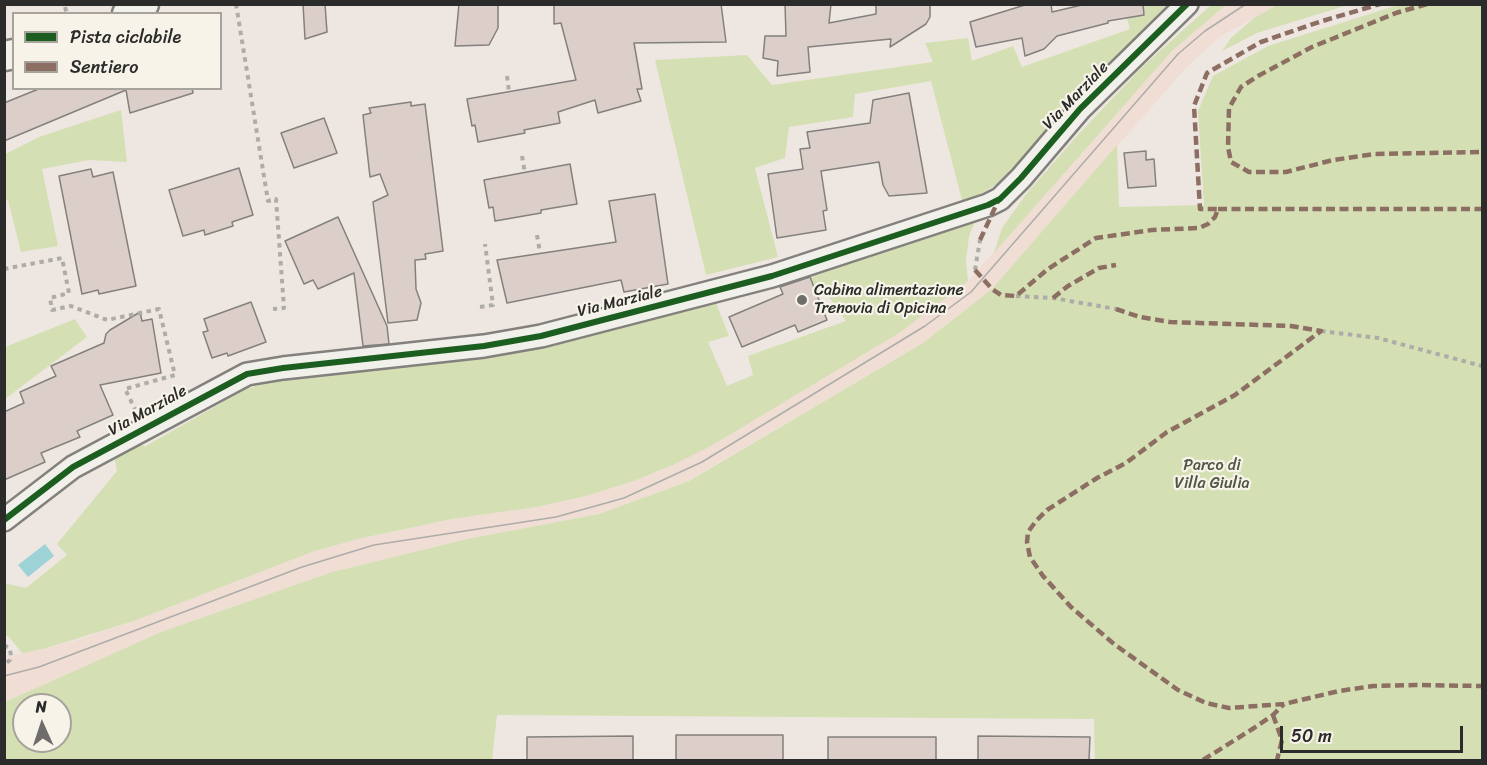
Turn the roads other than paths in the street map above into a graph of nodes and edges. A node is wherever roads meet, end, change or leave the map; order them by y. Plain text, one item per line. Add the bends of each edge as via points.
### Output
1 (144, 4) edge
2 (1187, 4) edge
3 (130, 12) edge
4 (4, 520) edge

1 - 3 main road
2 - 4 street, Via Marziale via 1080,109 1021,178 988,205 772,276 541,336 247,374 73,467

